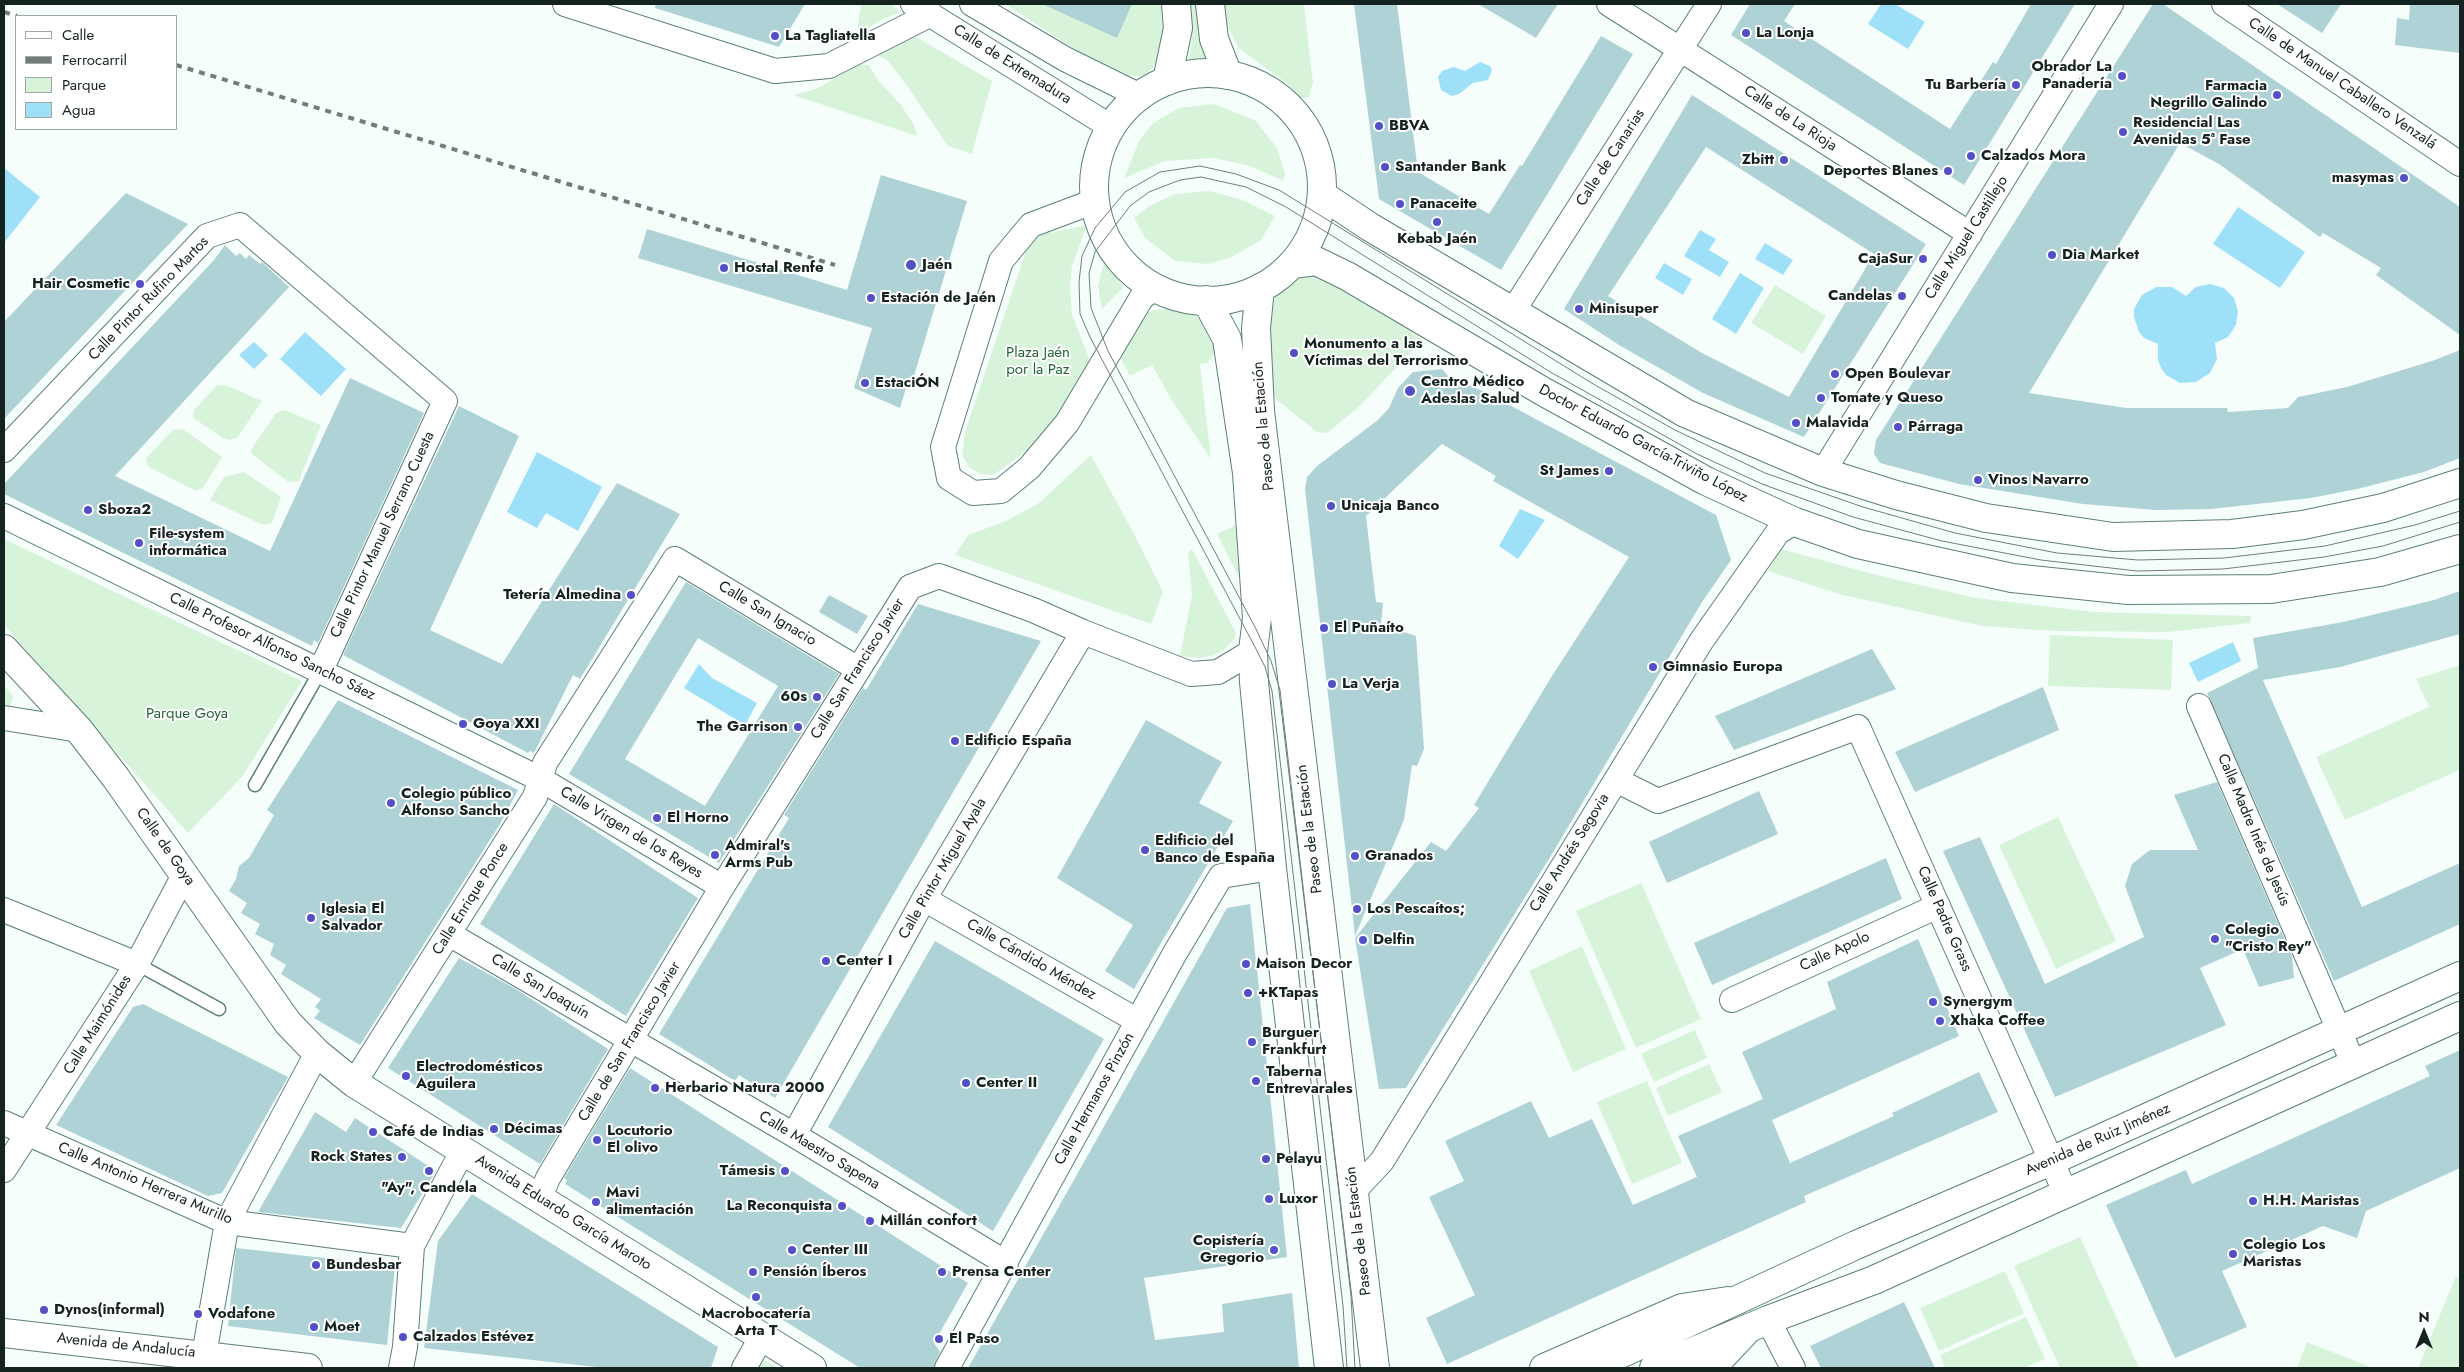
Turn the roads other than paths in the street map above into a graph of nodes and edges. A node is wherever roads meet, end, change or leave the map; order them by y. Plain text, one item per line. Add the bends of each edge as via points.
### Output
1 (565, 4) edge
2 (972, 4) edge
3 (1176, 4) edge
4 (1210, 4) edge
5 (1609, 4) edge
6 (1709, 4) edge
7 (2111, 4) edge
8 (2224, 4) edge
9 (922, 9) edge
10 (1680, 49) junction
11 (1228, 75) junction
12 (1168, 81) junction
13 (1140, 96) junction
14 (1111, 127) junction
15 (2460, 164) edge
16 (1322, 195) junction
17 (1095, 201) junction
18 (1970, 234) junction
19 (1292, 264) junction
20 (1156, 288) junction
21 (1260, 288) junction
22 (1206, 300) junction
23 (1513, 312) junction
24 (445, 401) joint
25 (4, 450) edge
26 (1822, 472) junction
27 (2460, 483) edge
28 (4, 516) edge
29 (1795, 522) junction
30 (2460, 549) edge
31 (675, 559) joint
32 (1083, 632) junction
33 (4, 650) edge
34 (1253, 651) junction
35 (858, 669) junction
36 (321, 670) junction
37 (2199, 706) dead end
38 (4, 718) edge
39 (79, 730) junction
40 (540, 779) junction
41 (1616, 780) junction
42 (255, 785) dead end
43 (1272, 868) junction
44 (184, 875) junction
45 (722, 887) junction
46 (924, 899) junction
47 (1938, 906) junction
48 (4, 910) edge
49 (449, 934) junction
50 (137, 964) junction
51 (2460, 976) edge
52 (1732, 1000) dead end
53 (219, 1009) dead end
54 (2460, 1016) edge
55 (1138, 1021) junction
56 (2339, 1031) junction
57 (631, 1041) junction
58 (316, 1053) junction
59 (2354, 1065) junction
60 (354, 1084) junction
61 (4, 1123) edge
62 (29, 1134) junction
63 (794, 1135) junction
64 (463, 1150) junction
65 (2051, 1162) junction
66 (4, 1170) edge
67 (1354, 1191) junction
68 (2066, 1194) junction
69 (540, 1197) junction
70 (227, 1222) junction
71 (412, 1246) junction
72 (1006, 1263) junction
73 (1734, 1300) junction
74 (1759, 1324) junction
75 (4, 1333) edge
76 (761, 1338) junction
77 (204, 1355) junction
78 (308, 1368) edge
79 (401, 1368) edge
80 (744, 1368) edge
81 (812, 1368) edge
82 (947, 1368) edge
83 (1329, 1368) edge
84 (1376, 1368) edge
85 (1544, 1368) edge
86 (1590, 1368) edge
87 (1654, 1368) edge
88 (1704, 1368) edge
89 (1793, 1368) edge

1 - 9 street via 775,71 830,66
2 - 13 street, Calle de Extremadura via 1065,59
3 - 12 main road via 1178,28
4 - 11 main road via 1214,39
5 - 10 street, Calle de La Rioja
6 - 10 street, Calle de Canarias
7 - 18 street, Calle Miguel Castillejo
8 - 15 street, Calle de Manuel Caballero Venzalá
9 - 14 street, Calle de Extremadura
10 - 18 street, Calle de La Rioja
10 - 23 street, Calle de Canarias
11 - 12 main road via 1197,74
11 - 16 main road via 1263,86 1291,109 1302,123 1312,138 1319,160
12 - 13 main road
13 - 14 main road
14 - 17 main road via 1097,162
16 - 19 main road via 1311,237
16 - 23 main road
17 - 20 main road via 1102,229 1111,247 1138,277
17 - 20 street via 1031,225 1001,261 943,447 949,478 973,493 1001,490 1029,468 1067,423 1142,297
18 - 26 street, Calle Miguel Castillejo
19 - 21 main road
19 - 29 main road, Doctor Eduardo García-Triviño López via 1316,261 1347,276 1544,392 1706,481
20 - 22 main road via 1180,297
21 - 22 main road via 1234,298
21 - 67 main road, Paseo de la Estación via 1256,328 1260,411
22 - 34 main road, Paseo de la Estación via 1227,339 1245,459 1257,618
23 - 26 main road via 1685,413
24 - 25 street, Calle Pintor Rufino Martos via 240,225 207,236
24 - 36 street, Calle Pintor Manuel Serrano Cuesta
26 - 27 main road via 1986,518 2113,537 2232,534 2303,525 2383,508
28 - 36 street, Calle Profesor Alfonso Sancho Sáez
29 - 30 main road, Doctor Eduardo García-Triviño López via 1858,544 2012,578 2128,590 2271,589 2380,572
29 - 41 street, Calle Andrés Segovia via 1778,532 1746,576 1702,640
31 - 35 street, Calle San Ignacio
31 - 40 street, Calle Enrique Ponce via 545,763
32 - 34 street, Calle San Francisco Javier via 1191,674 1218,672
32 - 35 street, Calle San Francisco Javier via 939,576 910,587
32 - 46 street, Calle Pintor Miguel Ayala
33 - 39 main road, Calle de Goya
34 - 43 main road, Paseo de la Estación
35 - 45 street, Calle San Francisco Javier
36 - 40 street, Calle Profesor Alfonso Sancho Sáez
36 - 42 lane
37 - 56 street, Calle Madre Inés de Jesús
38 - 39 street
39 - 44 main road, Calle de Goya
40 - 45 street, Calle Virgen de los Reyes
40 - 49 street, Calle Enrique Ponce via 535,797
41 - 47 street, Calle Padre Grass via 1658,801 1858,727
41 - 67 street, Calle Andrés Segovia via 1382,1162
43 - 55 street, Calle Hermanos Pinzón via 1221,876
43 - 83 main road, Paseo de la Estación
44 - 50 street, Calle Maimónides
44 - 58 main road, Calle de Goya via 288,1023
45 - 57 street, Calle de San Francisco Javier
46 - 55 street, Calle Cándido Méndez
46 - 63 street, Calle Pintor Miguel Ayala
47 - 52 street, Calle Apolo
47 - 65 street, Calle Padre Grass
48 - 50 street
49 - 57 street, Calle San Joaquín
49 - 60 street, Calle Enrique Ponce
50 - 53 lane
50 - 62 street, Calle Maimónides
51 - 56 main road, Avenida de Ruiz Jiménez
54 - 59 main road
55 - 72 street, Calle Hermanos Pinzón
56 - 59 street, Calle Madre Inés de Jesús
56 - 65 main road, Avenida de Ruiz Jiménez
57 - 63 street, Calle Maestro Sapena
57 - 69 street, Calle de San Francisco Javier via 548,1178
58 - 60 main road, Avenida Eduardo García Maroto
58 - 70 street
59 - 68 main road
60 - 64 main road, Avenida Eduardo García Maroto
61 - 62 street, Calle Antonio Herrera Murillo
62 - 66 street, Calle Maimónides
62 - 70 street, Calle Antonio Herrera Murillo
63 - 72 street, Calle Maestro Sapena
64 - 69 main road, Avenida Eduardo García Maroto
64 - 71 street
65 - 68 street, Calle Padre Grass
65 - 73 main road, Avenida de Ruiz Jiménez
67 - 84 main road, Paseo de la Estación
68 - 74 main road via 1874,1280
69 - 76 main road, Avenida Eduardo García Maroto
70 - 71 street, Calle Antonio Herrera Murillo
70 - 77 street
71 - 79 street
72 - 82 street, Calle Hermanos Pinzón
73 - 85 main road, Avenida de Ruiz Jiménez via 1682,1308
73 - 86 main road, Avenida de Ruiz Jiménez
74 - 87 main road
74 - 88 main road via 1715,1364
74 - 89 street
75 - 77 main road, Avenida de Andalucía
76 - 80 street
76 - 81 main road, Avenida Eduardo García Maroto
77 - 78 main road, Avenida de Andalucía

